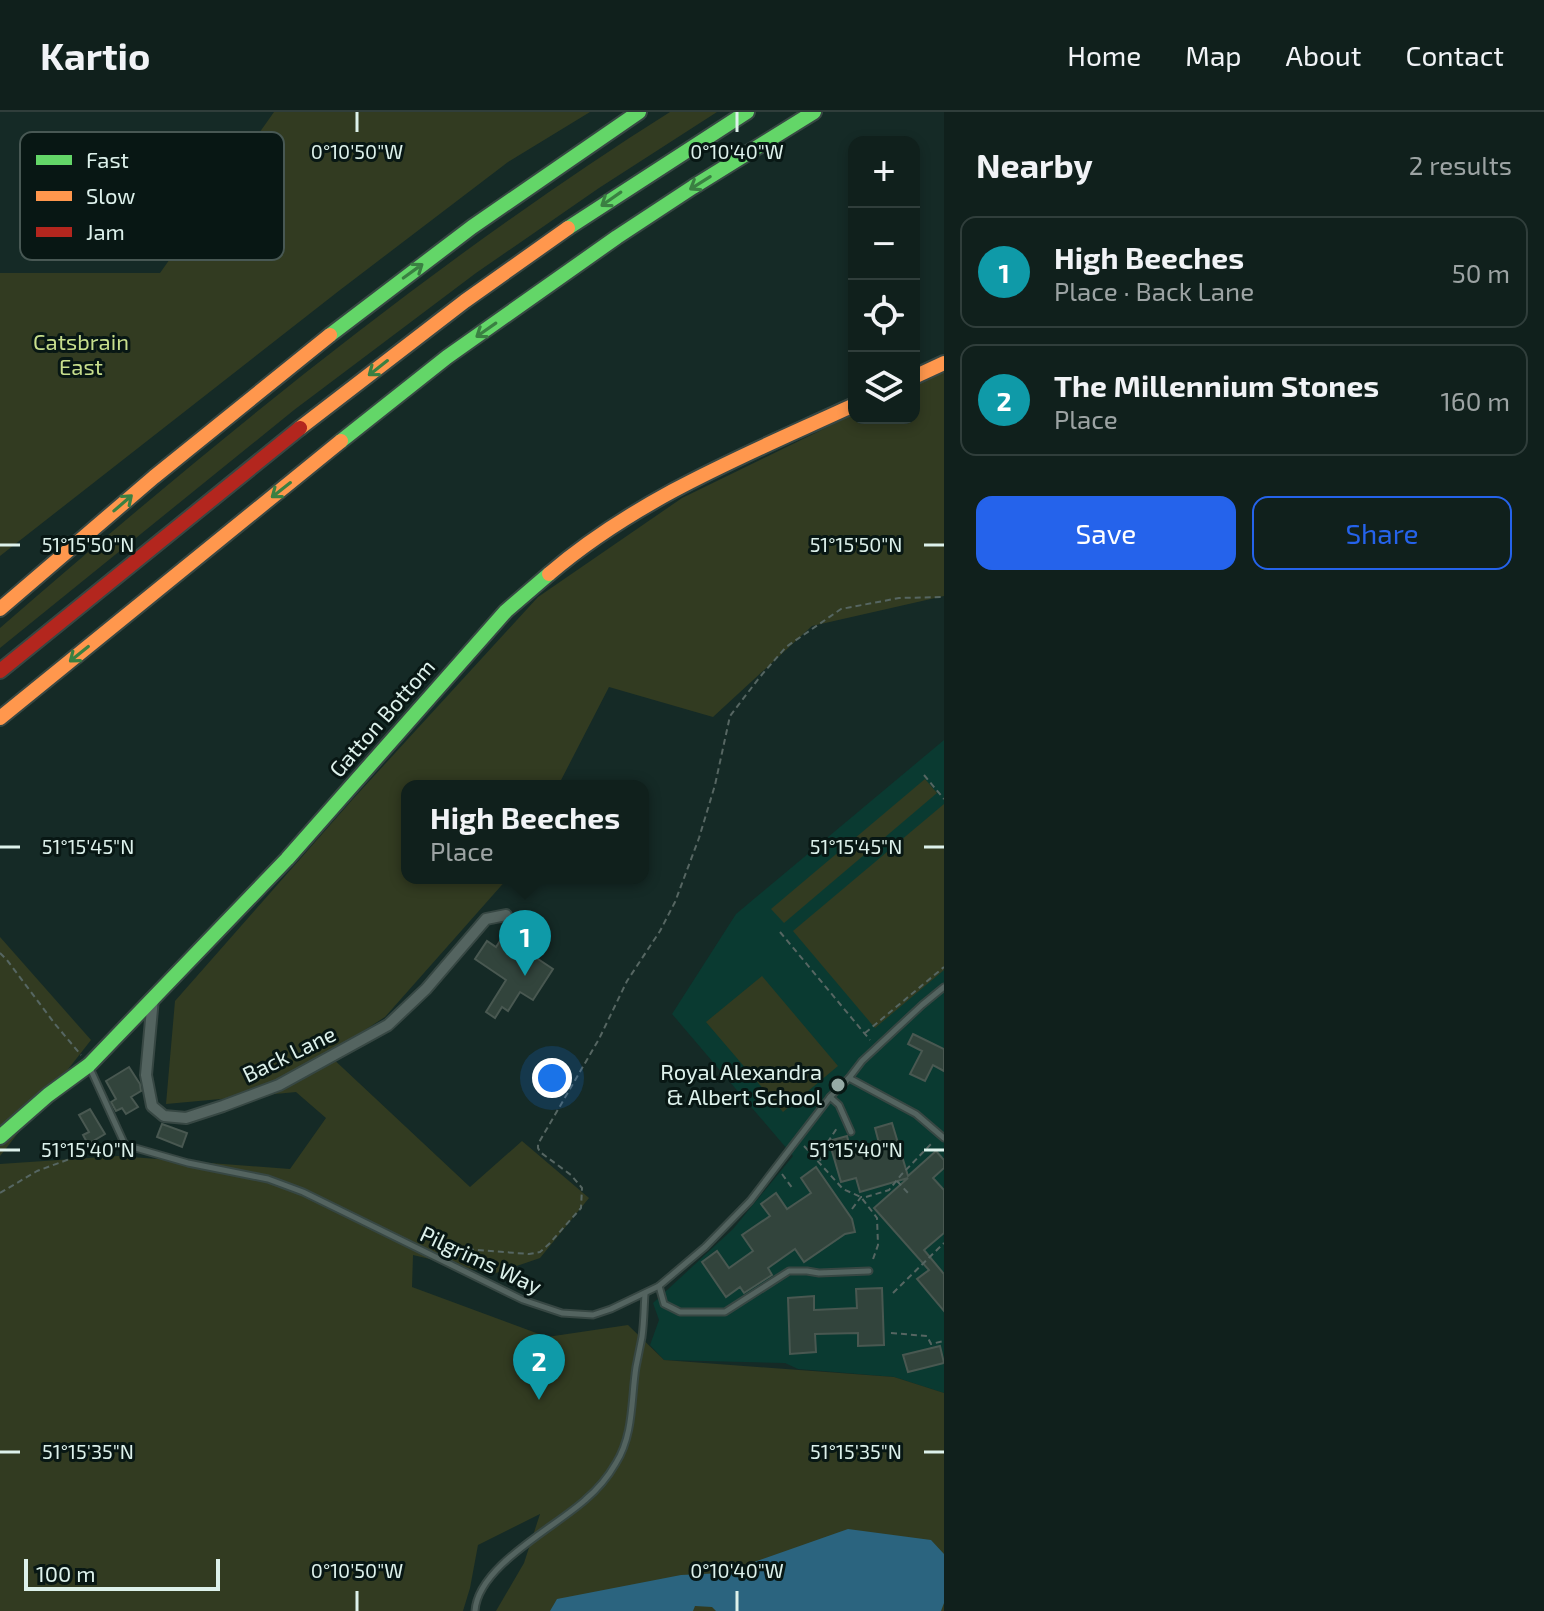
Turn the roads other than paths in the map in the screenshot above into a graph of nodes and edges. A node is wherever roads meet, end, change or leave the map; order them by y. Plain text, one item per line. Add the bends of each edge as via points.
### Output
1 (639, 112) edge
2 (747, 112) edge
3 (814, 112) edge
4 (944, 363) edge
5 (920, 374) edge
6 (848, 408) edge
7 (0, 609) edge
8 (0, 671) edge
9 (0, 718) edge
10 (506, 915) dead end
11 (944, 987) edge
12 (153, 998) junction
13 (89, 1065) junction
14 (849, 1078) junction
15 (830, 1097) junction
16 (851, 1132) dead end
17 (942, 1136) edge
18 (0, 1137) edge
19 (869, 1271) road end
20 (659, 1286) junction
21 (645, 1293) junction
22 (475, 1611) edge

7 -> 1 main road via 166,465 331,333
2 -> 8 main road via 465,301
3 -> 9 main road via 617,237 447,357
4 - 5 main road
6 - 12 main road, Gatton Bottom via 687,482 567,559 506,611 287,859
10 - 12 street, Back Lane via 486,919 388,1025 279,1085 186,1118 164,1116 152,1106 146,1075
11 - 14 lane, Pilgrims Way via 875,1047
12 - 13 main road, Gatton Bottom
13 - 18 main road, Gatton Bottom
13 - 21 lane, Pilgrims Way via 125,1145 268,1179 523,1300 562,1313 593,1315
14 - 15 lane, Pilgrims Way
14 - 17 lane via 916,1114
15 - 16 lane
15 - 20 lane, Pilgrims Way via 750,1201
19 - 20 lane via 789,1271 725,1312 680,1312 664,1304
20 - 21 lane, Pilgrims Way
21 - 22 lane via 629,1430 619,1460 584,1502 502,1564 486,1582

